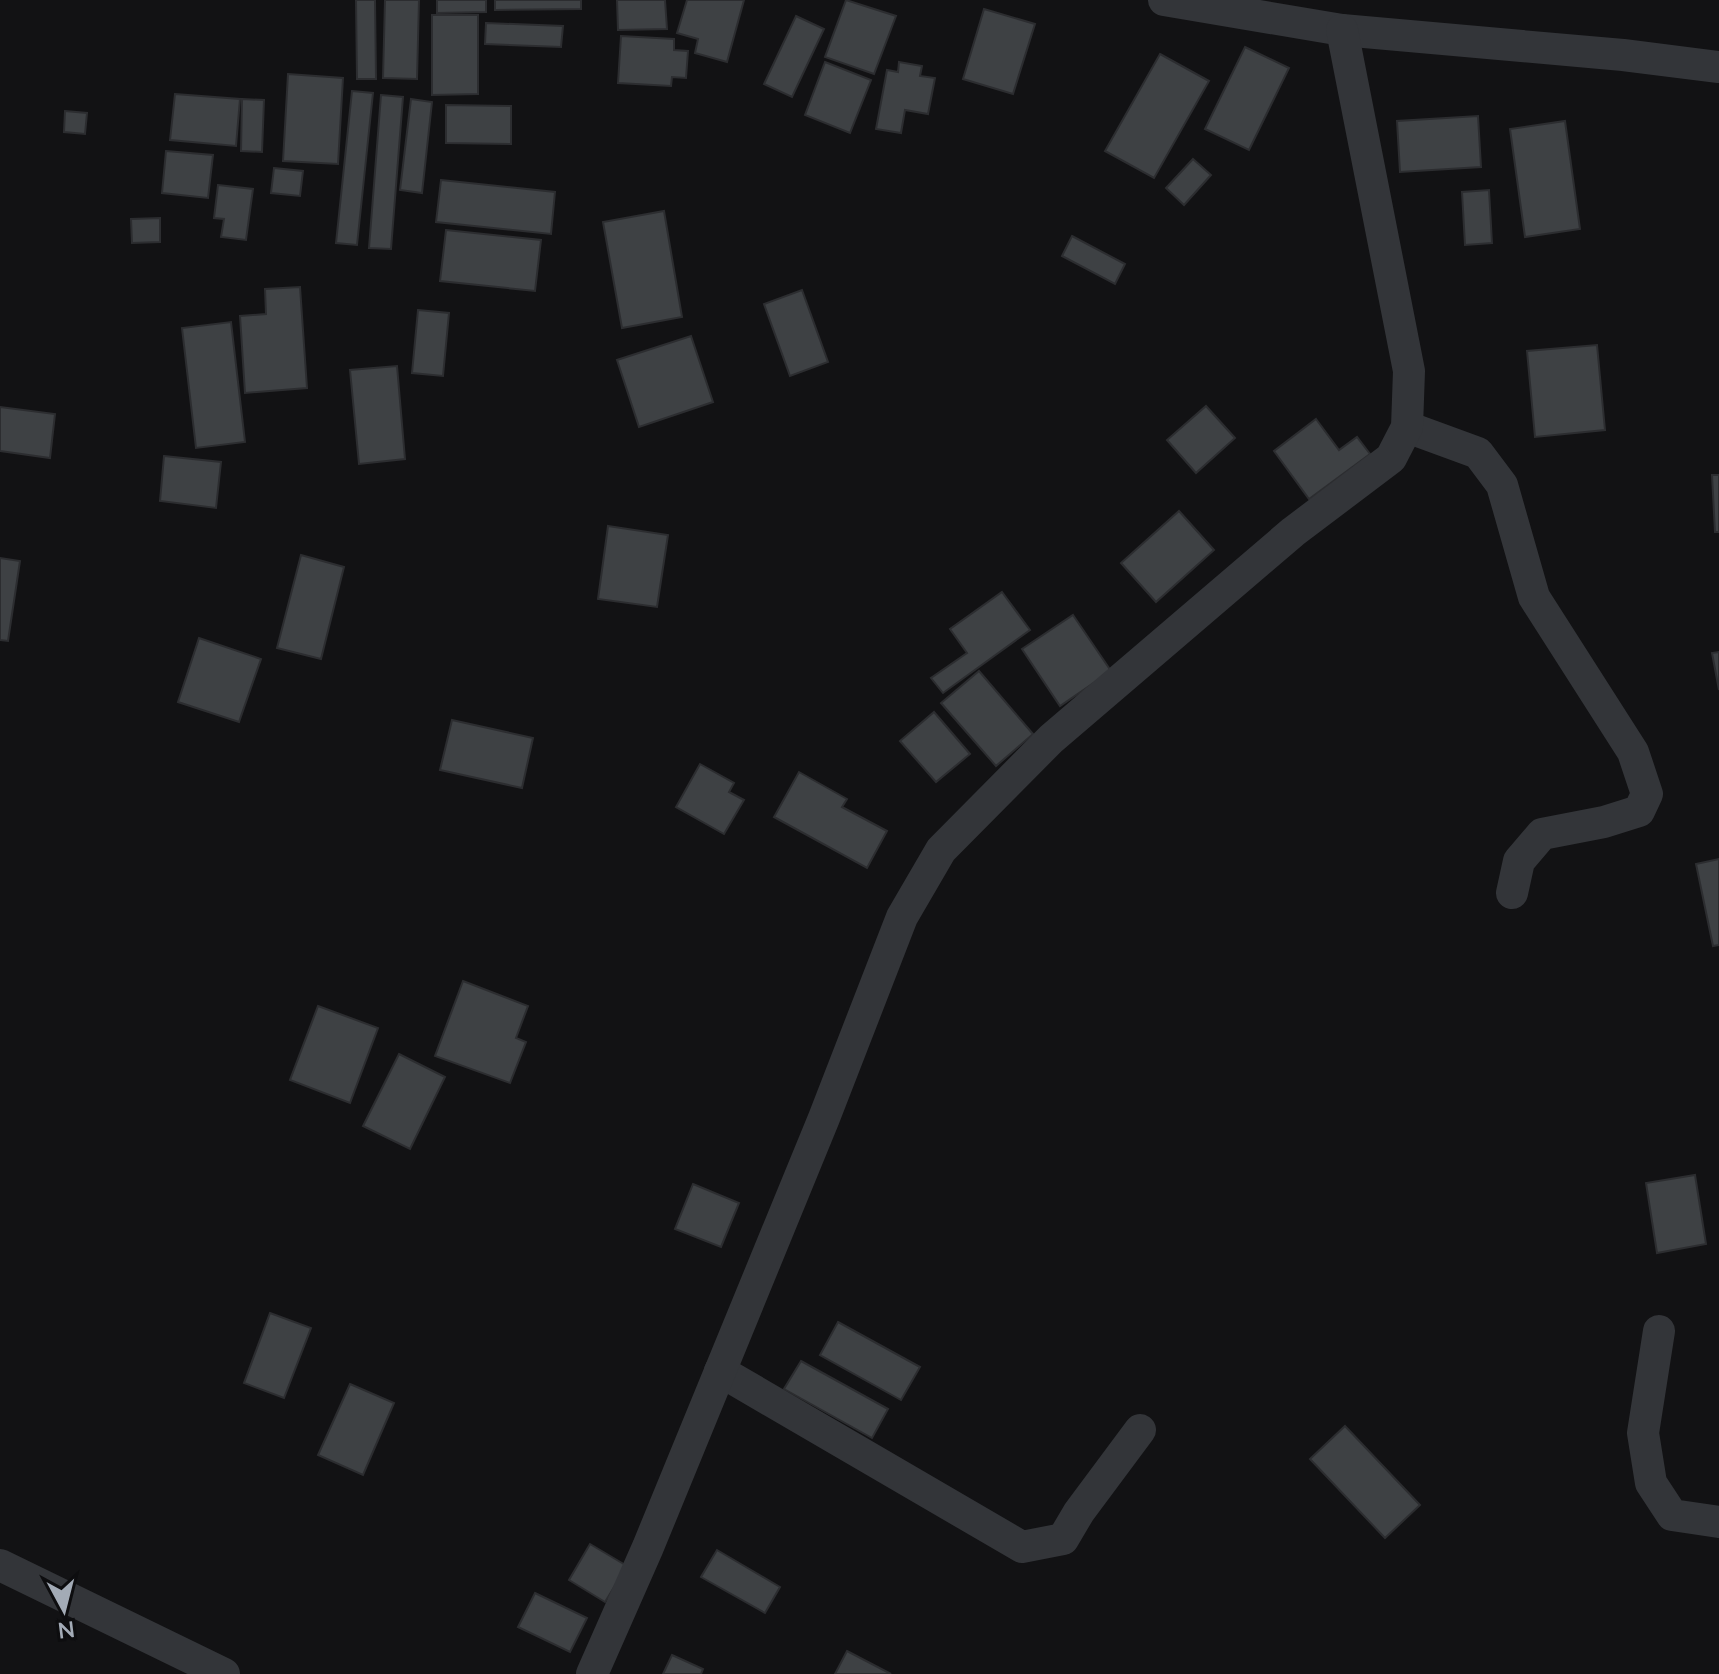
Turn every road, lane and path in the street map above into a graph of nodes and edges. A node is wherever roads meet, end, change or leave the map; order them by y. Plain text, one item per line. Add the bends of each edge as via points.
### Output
1 (1164, 0) edge
2 (1342, 30) junction
3 (1719, 67) edge
4 (1407, 427) junction
5 (1512, 893) dead end
6 (1659, 1331) dead end
7 (720, 1371) junction
8 (1140, 1430) dead end
9 (1719, 1522) edge
10 (0, 1565) edge
11 (224, 1674) edge
12 (592, 1674) edge

1 - 2 street
2 - 3 street
2 - 4 street via 1409,371
4 - 5 street via 1478,453 1502,485 1534,597 1633,752 1647,794 1639,811 1542,834 1519,861
4 - 7 street via 1391,458 1293,532 1051,739 941,850 902,917
6 - 9 street via 1643,1433 1651,1483 1672,1515
7 - 8 street via 1022,1547 1063,1539
7 - 12 street
10 - 11 street

